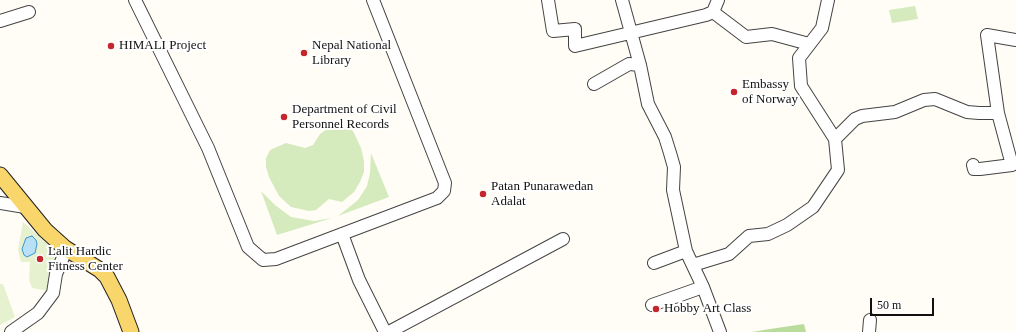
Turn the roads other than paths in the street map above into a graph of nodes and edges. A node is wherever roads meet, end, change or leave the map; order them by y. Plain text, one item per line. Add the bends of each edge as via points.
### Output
1 (136, 0) edge
2 (373, 0) edge
3 (548, 0) edge
4 (622, 0) edge
5 (718, 0) edge
6 (828, 0) edge
7 (29, 12) dead end
8 (712, 12) junction
9 (0, 21) edge
10 (631, 32) junction
11 (1016, 40) edge
12 (809, 44) junction
13 (640, 65) junction
14 (594, 84) dead end
15 (998, 113) junction
16 (835, 139) junction
17 (973, 165) dead end
18 (0, 175) edge
19 (0, 203) edge
20 (25, 207) junction
21 (342, 234) junction
22 (563, 239) dead end
23 (69, 251) junction
24 (686, 251) junction
25 (654, 262) dead end
26 (693, 265) junction
27 (703, 287) junction
28 (652, 305) dead end
29 (870, 320) dead end
30 (11, 332) edge
31 (131, 332) edge
32 (385, 332) edge
33 (389, 332) edge
34 (720, 332) edge
35 (869, 332) edge

1 - 21 street via 208,148 248,247 263,260 276,259
2 - 21 street via 445,182 444,191 436,198
3 - 10 street via 553,31 575,29 575,46
4 - 10 street
5 - 8 street
6 - 12 street via 822,28
7 - 9 street
8 - 10 street via 688,21
8 - 12 street via 746,37 772,34
10 - 13 street
11 - 15 street via 988,35
12 - 16 street via 799,58 801,86
13 - 14 street via 629,64
13 - 24 street via 648,104 665,138 674,167 673,190
15 - 16 street via 967,112 935,99 924,100 895,112 855,119
15 - 17 street via 1012,165 980,169 974,168
16 - 26 street via 838,170 813,207 787,225 768,234 749,236 729,254
18 - 20 main road
19 - 20 street
20 - 23 main road via 45,230
21 - 32 street via 366,298
22 - 33 street
23 - 30 street via 64,255 56,274 53,293 38,313
23 - 31 main road via 107,277
24 - 25 street
24 - 26 street
26 - 27 street
27 - 28 street
27 - 34 street
29 - 35 street

